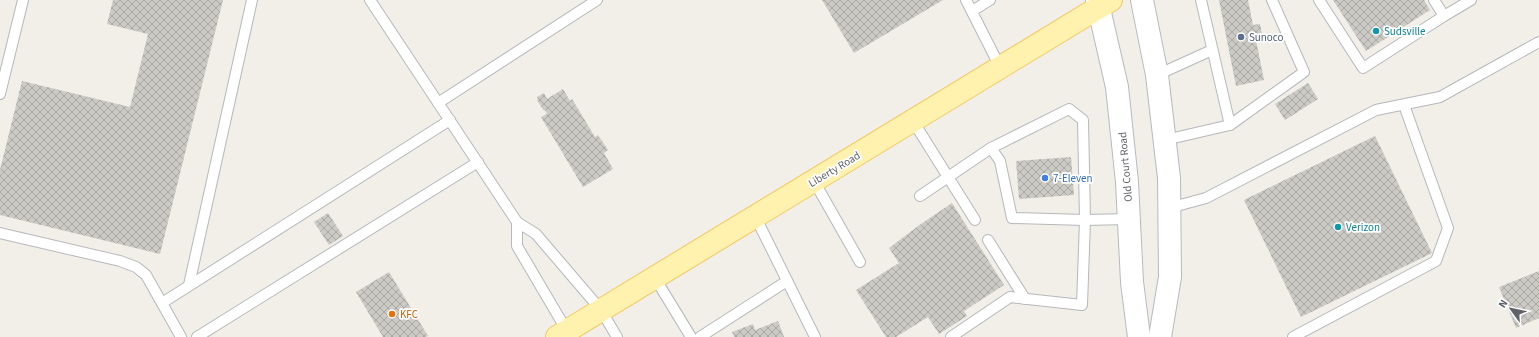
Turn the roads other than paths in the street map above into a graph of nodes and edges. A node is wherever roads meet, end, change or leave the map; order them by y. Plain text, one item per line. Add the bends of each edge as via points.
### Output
1 (23, 0) edge
2 (252, 0) edge
3 (370, 0) edge
4 (597, 0) edge
5 (966, 0) edge
6 (990, 0) edge
7 (1142, 0) edge
8 (1201, 0) edge
9 (1272, 0) edge
10 (1319, 0) edge
11 (1434, 0) edge
12 (1471, 0) edge
13 (1102, 2) edge
14 (972, 11) junction
15 (1444, 16) junction
16 (1539, 42) edge
17 (1212, 50) junction
18 (1000, 67) junction
19 (1157, 75) junction
20 (0, 94) edge
21 (438, 103) junction
22 (1404, 105) junction
23 (450, 120) junction
24 (912, 121) junction
25 (1230, 125) junction
26 (1165, 140) junction
27 (991, 148) junction
28 (478, 162) junction
29 (948, 176) junction
30 (814, 181) junction
31 (920, 196) dead end
32 (1169, 208) junction
33 (755, 216) junction
34 (1129, 219) junction
35 (975, 220) dead end
36 (1085, 220) junction
37 (517, 222) junction
38 (0, 233) edge
39 (988, 240) dead end
40 (860, 262) dead end
41 (655, 278) junction
42 (787, 281) junction
43 (189, 285) junction
44 (1025, 299) junction
45 (162, 302) junction
46 (601, 310) junction
47 (562, 334) edge
48 (181, 337) edge
49 (197, 337) edge
50 (617, 337) edge
51 (691, 337) edge
52 (700, 337) edge
53 (815, 337) edge
54 (951, 337) edge
55 (1139, 337) edge
56 (1160, 337) edge
57 (1293, 337) edge

1 - 20 lane
2 - 43 lane
3 - 21 lane
4 - 21 lane
5 - 14 lane
6 - 14 lane
7 - 19 main road
8 - 17 lane
9 - 25 lane via 1304,72
10 - 15 lane via 1363,68
11 - 15 lane
12 - 15 lane
13 - 18 main road, Liberty Road
13 - 34 main road, Old Court Road via 1117,87
14 - 18 lane
16 - 22 lane via 1440,97
17 - 19 lane
17 - 25 lane
18 - 24 main road, Liberty Road
19 - 26 main road
21 - 23 lane
22 - 32 lane via 1376,110 1206,198
22 - 57 lane via 1448,228 1436,261
23 - 28 lane
23 - 43 lane
24 - 29 lane
24 - 30 main road, Liberty Road
25 - 26 lane
26 - 32 main road
27 - 29 lane
27 - 36 lane via 1000,161 1012,218
27 - 36 lane via 1069,109 1083,120
28 - 37 lane
28 - 49 lane
29 - 31 lane
29 - 35 lane
30 - 33 main road, Liberty Road
30 - 40 lane
32 - 56 main road via 1170,277
33 - 41 main road, Liberty Road
33 - 42 lane
34 - 36 lane
34 - 55 main road, Old Court Road via 1132,282
36 - 44 lane via 1082,305
37 - 46 lane via 536,234
37 - 47 lane via 517,246
38 - 45 lane via 120,260 146,275
39 - 44 lane
41 - 46 main road, Liberty Road
41 - 51 lane
42 - 52 lane
42 - 53 lane
43 - 45 lane
44 - 54 lane via 1010,297
45 - 48 lane
46 - 47 main road, Liberty Road
46 - 50 lane

